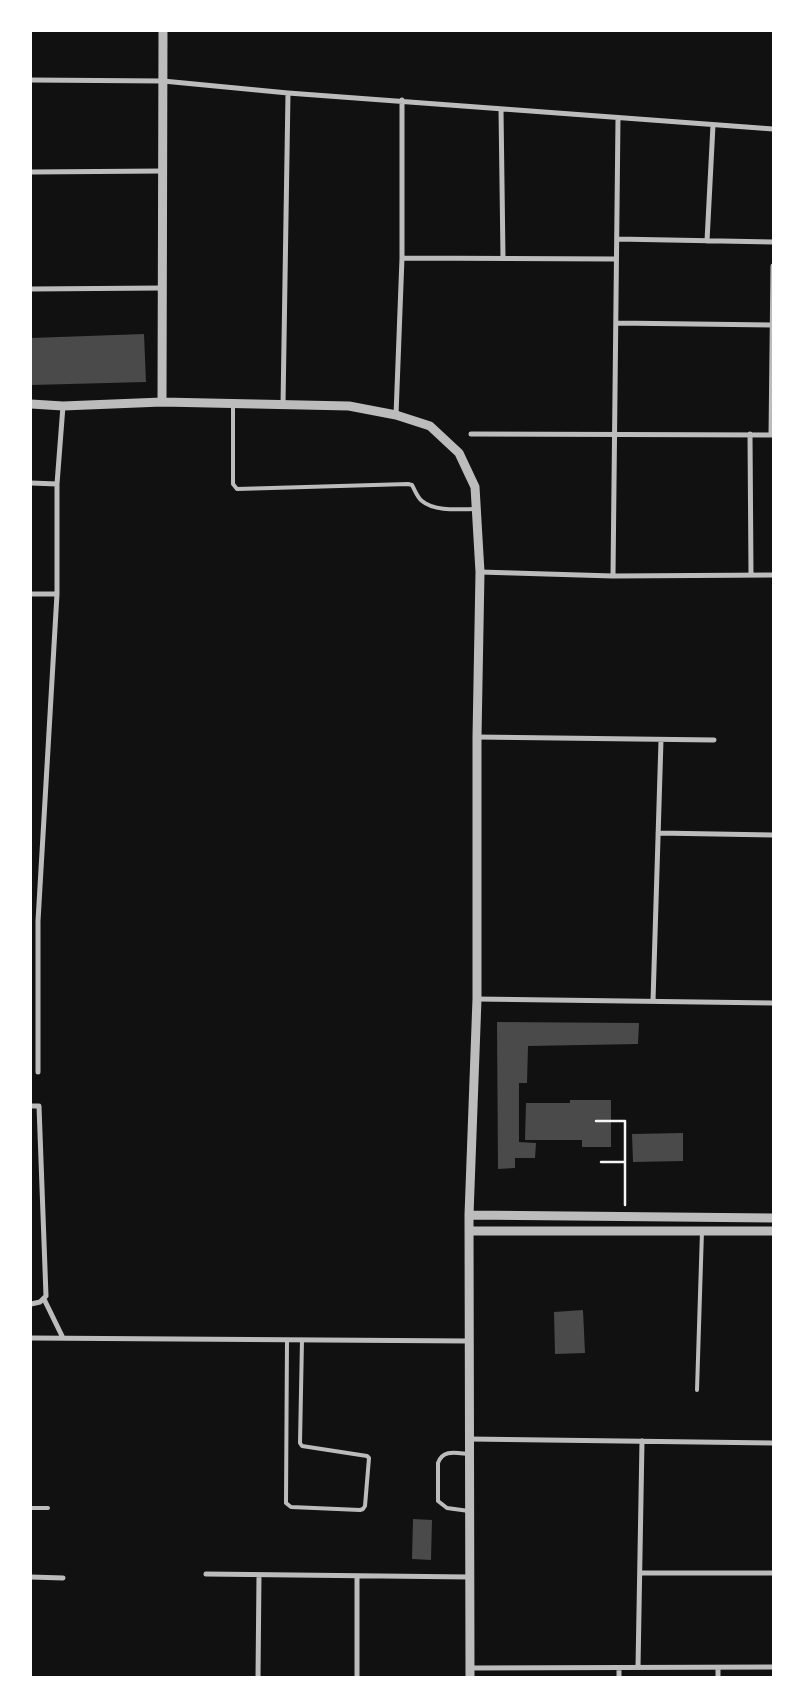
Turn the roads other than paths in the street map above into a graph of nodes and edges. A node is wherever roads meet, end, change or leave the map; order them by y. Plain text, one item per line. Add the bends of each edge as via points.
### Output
1 (163, 31) edge
2 (31, 80) edge
3 (163, 81) junction
4 (288, 92) junction
5 (402, 100) junction
6 (501, 109) junction
7 (618, 118) junction
8 (713, 125) junction
9 (773, 129) edge
10 (163, 171) junction
11 (31, 172) edge
12 (616, 239) junction
13 (707, 241) junction
14 (773, 242) edge
15 (402, 258) junction
16 (503, 258) junction
17 (616, 259) junction
18 (773, 266) edge
19 (773, 282) edge
20 (162, 288) junction
21 (31, 289) edge
22 (616, 323) junction
23 (772, 325) edge
24 (162, 402) junction
25 (31, 404) edge
26 (233, 404) junction
27 (283, 405) junction
28 (62, 406) junction
29 (396, 415) junction
30 (471, 434) dead end
31 (750, 434) junction
32 (772, 434) edge
33 (615, 435) junction
34 (31, 483) edge
35 (57, 484) junction
36 (476, 509) junction
37 (480, 572) junction
38 (751, 575) junction
39 (773, 575) edge
40 (613, 576) junction
41 (31, 594) edge
42 (57, 594) junction
43 (477, 737) junction
44 (661, 740) junction
45 (714, 740) dead end
46 (658, 833) junction
47 (773, 835) edge
48 (31, 921) edge
49 (38, 921) junction
50 (477, 999) junction
51 (653, 1001) junction
52 (773, 1003) edge
53 (31, 1042) edge
54 (38, 1042) junction
55 (38, 1072) dead end
56 (31, 1106) edge
57 (469, 1215) junction
58 (773, 1218) edge
59 (470, 1231) junction
60 (702, 1231) junction
61 (773, 1231) edge
62 (44, 1299) junction
63 (31, 1304) edge
64 (31, 1338) edge
65 (63, 1338) junction
66 (286, 1340) junction
67 (302, 1340) junction
68 (468, 1341) junction
69 (697, 1390) dead end
70 (469, 1439) junction
71 (642, 1441) junction
72 (773, 1443) edge
73 (469, 1454) junction
74 (31, 1508) edge
75 (48, 1508) dead end
76 (469, 1511) junction
77 (640, 1573) junction
78 (773, 1573) edge
79 (206, 1574) dead end
80 (259, 1575) junction
81 (357, 1576) junction
82 (31, 1577) edge
83 (469, 1577) junction
84 (64, 1578) dead end
85 (773, 1667) edge
86 (619, 1668) junction
87 (638, 1668) junction
88 (718, 1668) junction
89 (470, 1672) edge
90 (258, 1677) edge
91 (357, 1677) edge
92 (619, 1677) edge
93 (718, 1677) edge

1 - 3 street
2 - 3 street
3 - 4 street
3 - 10 street
4 - 5 street
4 - 27 street
5 - 6 street
5 - 15 street
6 - 7 street
6 - 16 street
7 - 8 street
7 - 12 street
8 - 9 street
8 - 13 street
10 - 11 street
10 - 20 street
12 - 13 street
12 - 17 street
13 - 14 street
15 - 16 street
15 - 29 street
16 - 17 street
17 - 22 street
18 - 19 street
19 - 23 street
20 - 21 street
20 - 24 street
22 - 23 street
22 - 33 street
23 - 32 street
24 - 26 street
24 - 28 street
25 - 28 street
26 - 27 street
26 - 36 lane via 233,484 237,489 408,484 429,505
27 - 29 street via 349,406
28 - 35 street
29 - 36 street via 430,426 458,453 475,487
30 - 33 street
31 - 32 street
31 - 33 street
31 - 38 street
33 - 40 street
34 - 35 street
35 - 42 street
36 - 37 street
37 - 40 street
37 - 43 street
38 - 39 street
38 - 40 street
41 - 42 street
42 - 49 street
43 - 44 street
43 - 50 street
44 - 45 street
44 - 46 street
46 - 47 street
46 - 51 street
48 - 49 street
49 - 54 street
50 - 51 street
50 - 57 street
51 - 52 street
53 - 54 street
54 - 55 street
56 - 62 street via 39,1106
57 - 58 street
57 - 59 street
59 - 60 street
59 - 68 street
60 - 61 street
60 - 69 lane
62 - 63 street
62 - 65 street
64 - 65 street
65 - 66 street
66 - 67 street
66 - 67 lane via 286,1503 291,1507 360,1510 365,1506 369,1458 302,1446 300,1443
67 - 68 street
68 - 70 street
70 - 71 street
70 - 73 street
71 - 72 street
71 - 77 street
73 - 76 street
73 - 76 lane via 451,1452 438,1463 438,1501 447,1508
74 - 75 lane
76 - 83 street
77 - 78 street
77 - 87 street
79 - 80 street
80 - 81 street
80 - 90 street
81 - 83 street
81 - 91 street
82 - 84 street
83 - 89 street
85 - 88 street
86 - 87 street
86 - 89 street
86 - 92 street
87 - 88 street
88 - 93 street

